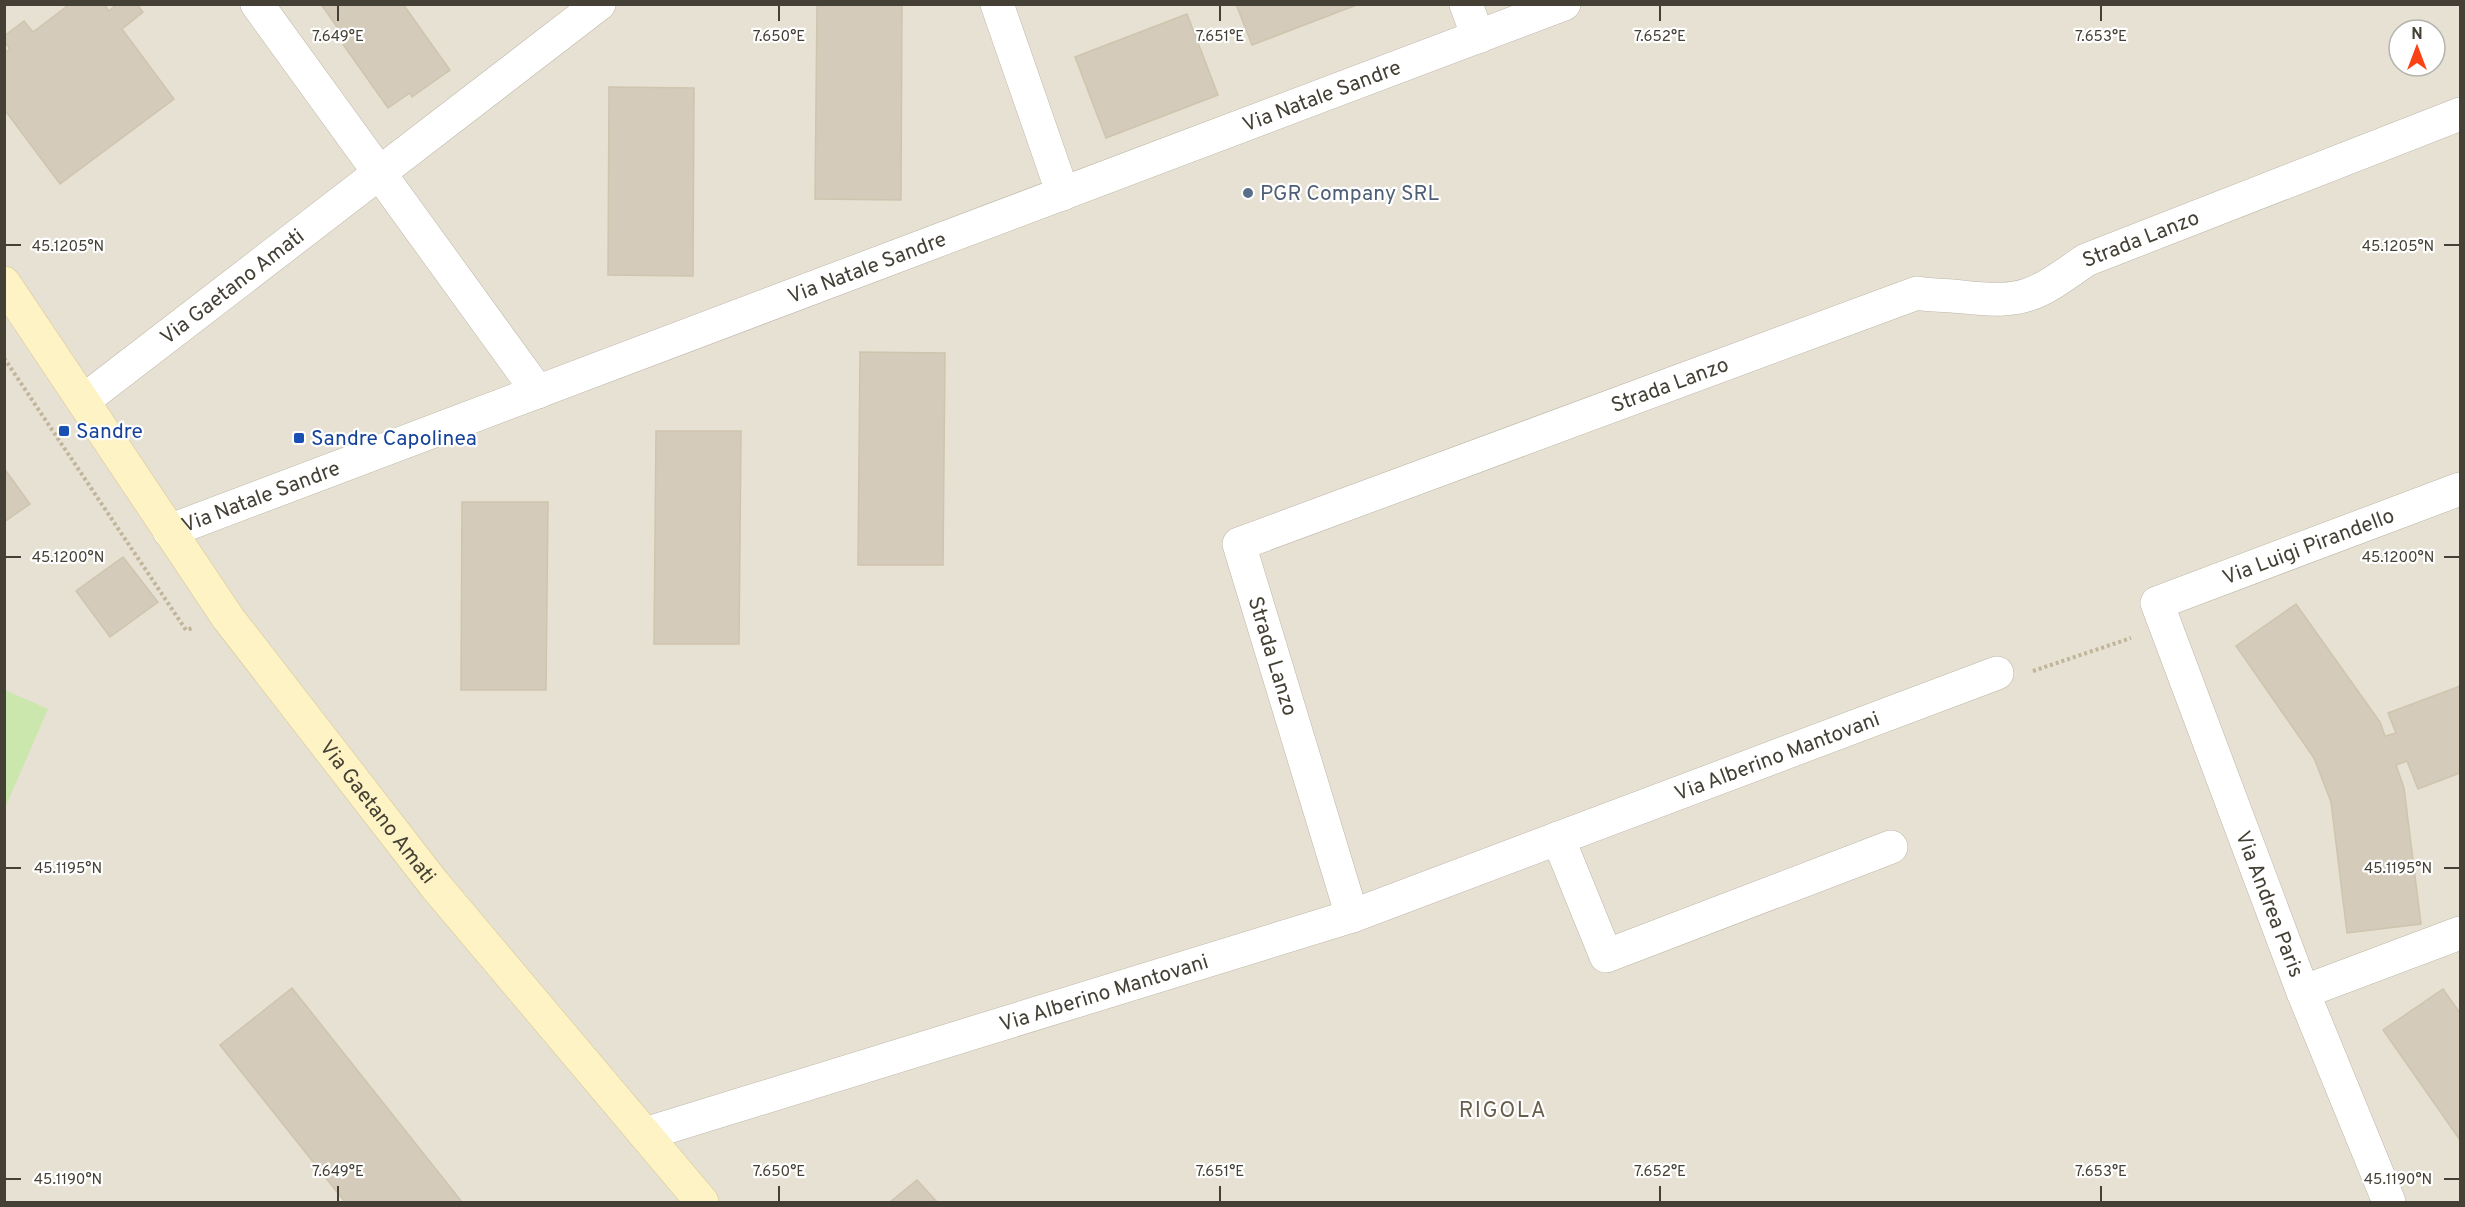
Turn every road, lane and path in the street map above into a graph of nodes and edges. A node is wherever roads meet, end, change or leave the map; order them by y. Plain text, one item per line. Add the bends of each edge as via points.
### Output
1 (258, 4) edge
2 (599, 4) edge
3 (997, 4) edge
4 (1466, 4) edge
5 (1564, 4) edge
6 (1478, 37) junction
7 (2460, 114) edge
8 (379, 173) junction
9 (1063, 194) junction
10 (4, 283) edge
11 (4, 358) edge
12 (538, 392) junction
13 (83, 401) junction
14 (2460, 489) edge
15 (169, 531) junction
16 (2161, 614) junction
17 (228, 618) junction
18 (1997, 673) joint
19 (1558, 838) junction
20 (1891, 847) dead end
21 (1352, 916) junction
22 (2460, 933) edge
23 (2303, 992) junction
24 (645, 1134) junction
25 (702, 1203) edge
26 (2389, 1203) edge

1 - 8 street
2 - 8 street, Via Gaetano Amati
3 - 9 street
4 - 6 street
5 - 6 street, Via Natale Sandre
6 - 9 street, Via Natale Sandre
7 - 21 street, Strada Lanzo via 2086,260 2038,291 2018,299 1998,301 1917,293 1239,544
8 - 12 street
8 - 13 street, Via Gaetano Amati
9 - 12 street, Via Natale Sandre
10 - 13 street, Via Gaetano Amati
11 - 17 path via 186,630
12 - 15 street, Via Natale Sandre
13 - 15 street, Via Gaetano Amati
14 - 16 street, Via Luigi Pirandello
15 - 17 street, Via Gaetano Amati
16 - 18 path via 2020,675
16 - 23 street, Via Andrea Paris
17 - 24 street, Via Gaetano Amati via 434,884
18 - 19 street, Via Alberino Mantovani
19 - 20 street via 1606,956
19 - 21 street, Via Alberino Mantovani
21 - 24 street, Via Alberino Mantovani
22 - 23 street
23 - 26 street, Via Andrea Paris
24 - 25 street, Via Gaetano Amati

